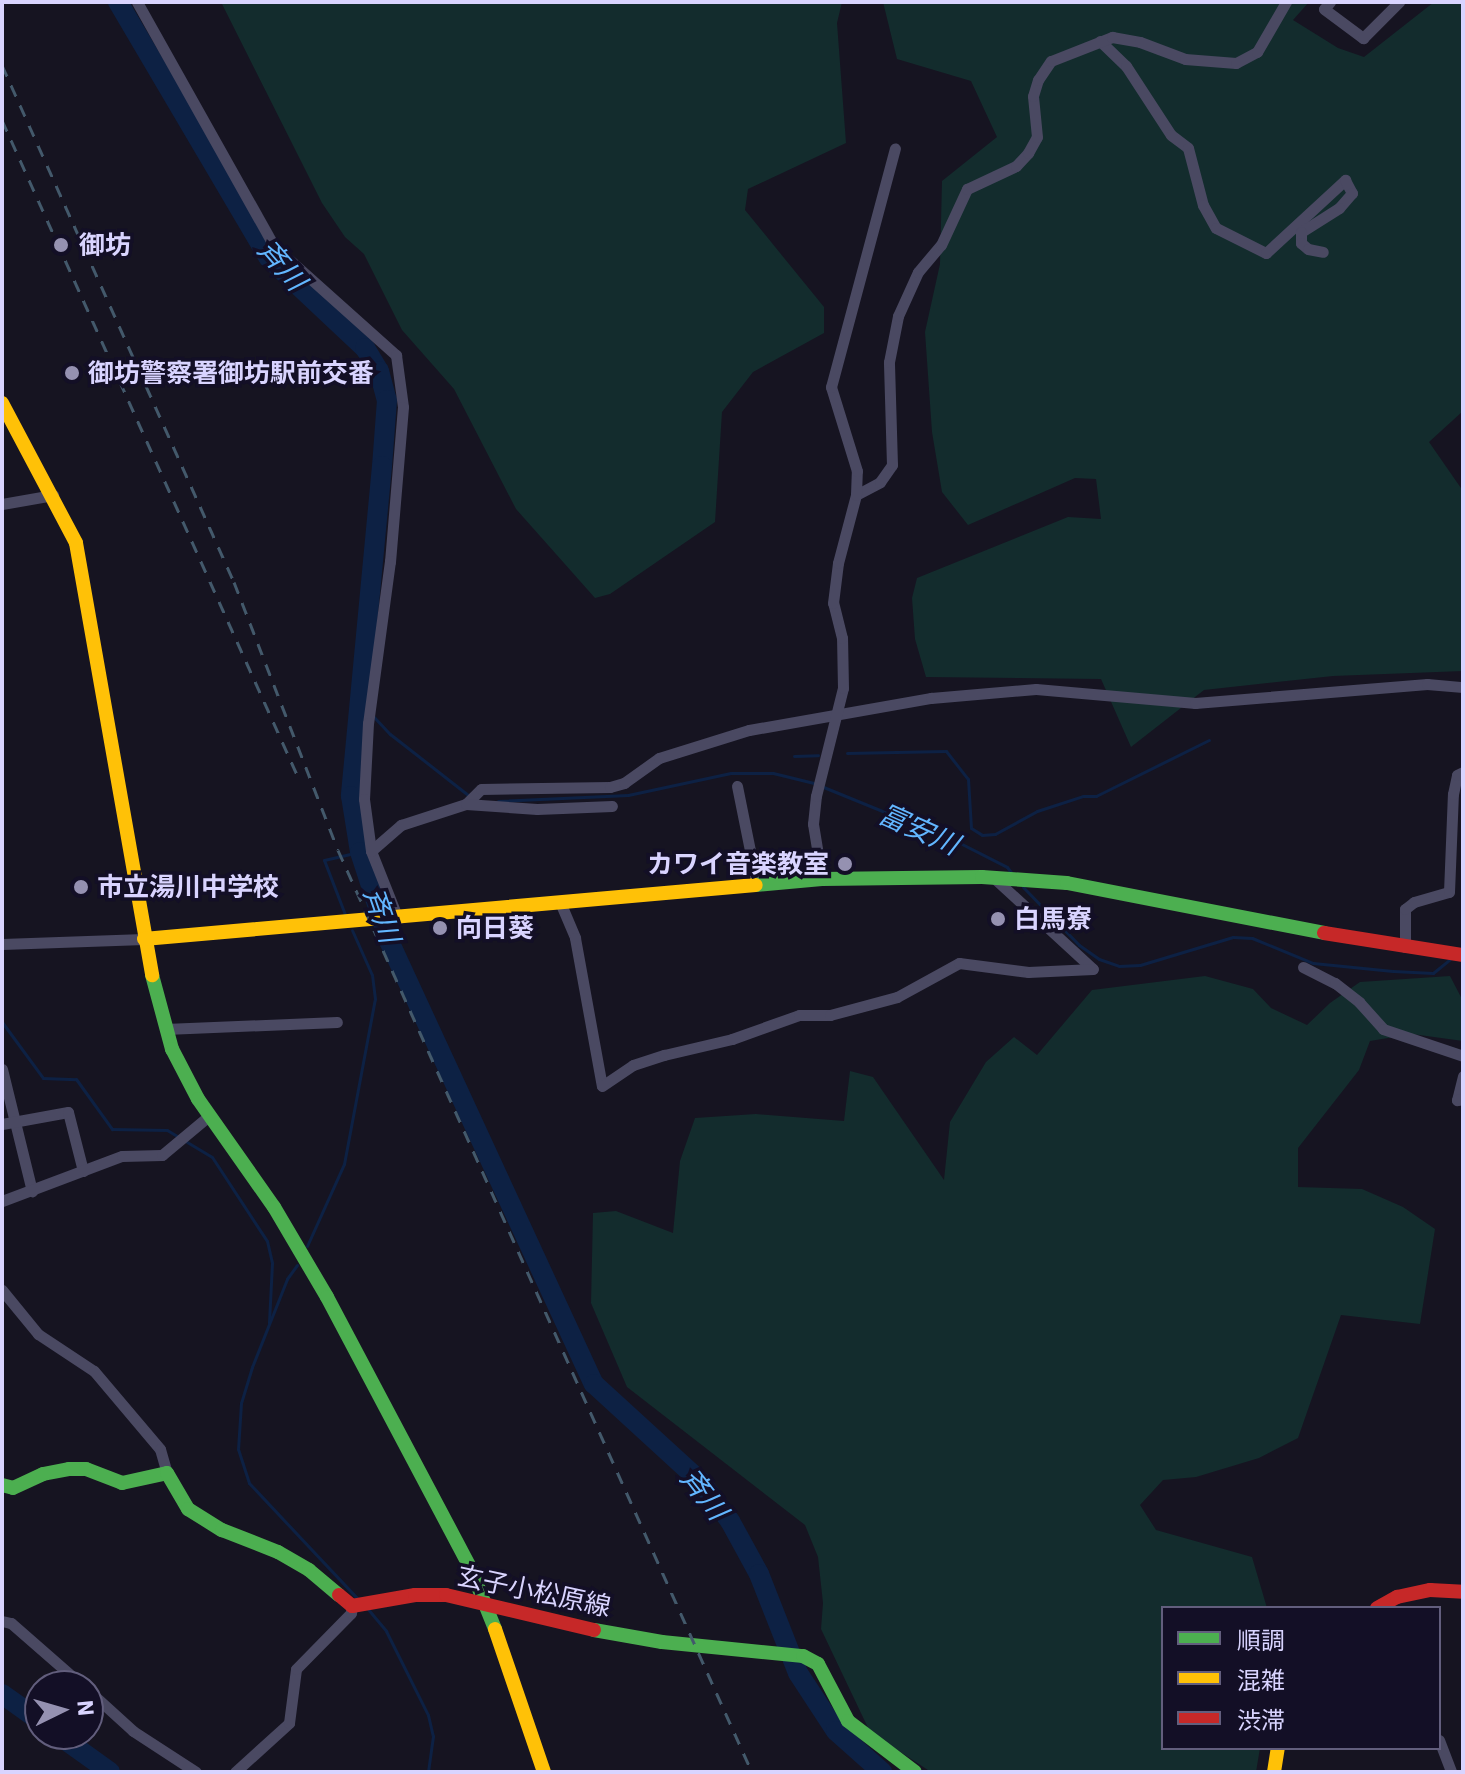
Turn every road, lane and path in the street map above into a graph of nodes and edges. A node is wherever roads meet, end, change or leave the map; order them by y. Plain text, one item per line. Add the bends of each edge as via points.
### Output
1 (137, 2) edge
2 (1286, 2) edge
3 (1330, 2) edge
4 (1399, 2) edge
5 (1100, 41) junction
6 (895, 148) dead end
7 (1323, 252) dead end
8 (2, 403) edge
9 (53, 495) junction
10 (856, 495) junction
11 (2, 504) edge
12 (1463, 687) edge
13 (839, 714) junction
14 (1463, 772) edge
15 (737, 786) dead end
16 (466, 804) junction
17 (612, 806) dead end
18 (371, 851) junction
19 (990, 878) junction
20 (822, 879) junction
21 (757, 885) junction
22 (560, 902) junction
23 (398, 919) junction
24 (144, 939) junction
25 (2, 944) edge
26 (1405, 947) junction
27 (1463, 955) edge
28 (1303, 967) dead end
29 (337, 1022) dead end
30 (165, 1029) junction
31 (1463, 1056) edge
32 (2, 1069) edge
33 (1463, 1076) edge
34 (1463, 1099) edge
35 (210, 1115) junction
36 (15, 1122) junction
37 (2, 1124) edge
38 (83, 1171) junction
39 (32, 1191) junction
40 (2, 1201) edge
41 (2, 1290) edge
42 (167, 1473) junction
43 (2, 1485) edge
44 (1463, 1592) edge
45 (486, 1603) junction
46 (352, 1606) junction
47 (1381, 1606) edge
48 (2, 1621) edge
49 (65, 1670) edge
50 (104, 1705) edge
51 (1441, 1745) edge
52 (1278, 1750) edge
53 (196, 1772) edge
54 (235, 1772) edge
55 (544, 1772) edge
56 (915, 1772) edge
57 (1274, 1772) edge
58 (1451, 1772) edge

1 - 18 street via 274,246 396,355 403,407 368,723 364,799
2 - 5 street via 1257,52 1236,63 1185,59 1112,37
3 - 4 street via 1324,9 1363,38
5 - 7 street via 1126,66 1171,135 1188,148 1203,205 1216,228 1266,253 1345,180 1352,193 1339,208 1301,232 1301,243
5 - 10 street via 1051,61 1033,96 1037,137 1028,153 1016,166 967,189 941,245 918,272 898,316 889,362 892,465 880,482
6 - 10 street via 831,387 855,462
8 - 9 street
9 - 11 street
9 - 24 street via 76,543 84,579
10 - 13 street via 833,603 842,638
12 - 13 street via 1427,684 1195,703 1036,689 931,698
13 - 16 street via 779,723 659,758 610,787 481,789
13 - 20 street via 813,824
14 - 26 street via 1457,775 1453,794 1449,892 1405,909
15 - 21 street
16 - 17 street via 537,809
16 - 18 street via 401,825
18 - 23 street
19 - 20 street
19 - 22 street via 1093,969 1028,972 959,963 897,997 830,1015 799,1015 664,1055 633,1065 602,1086 575,938
19 - 26 street via 1036,880
20 - 21 street
21 - 22 street
22 - 23 street
23 - 24 street
24 - 25 street
24 - 30 street
26 - 27 street
28 - 31 street via 1335,983 1383,1029
29 - 30 street
30 - 35 street
32 - 36 street
33 - 34 street via 1457,1100
35 - 38 street via 162,1155 122,1156
35 - 45 street via 274,1207 327,1297
36 - 37 street
36 - 38 street via 68,1112
36 - 39 street
38 - 39 street
39 - 40 street
41 - 42 street via 38,1334 94,1371 160,1449
42 - 43 street via 122,1483 86,1469 69,1469 13,1488
42 - 46 street via 188,1509 309,1570
44 - 47 street via 1430,1590
45 - 46 street, 玄子小松原線 via 415,1595
45 - 55 street
45 - 56 street, 玄子小松原線 via 617,1634 803,1656 818,1664 848,1721
46 - 54 street via 296,1669 289,1723
48 - 49 street
50 - 53 street via 133,1731
51 - 58 street
52 - 57 street

